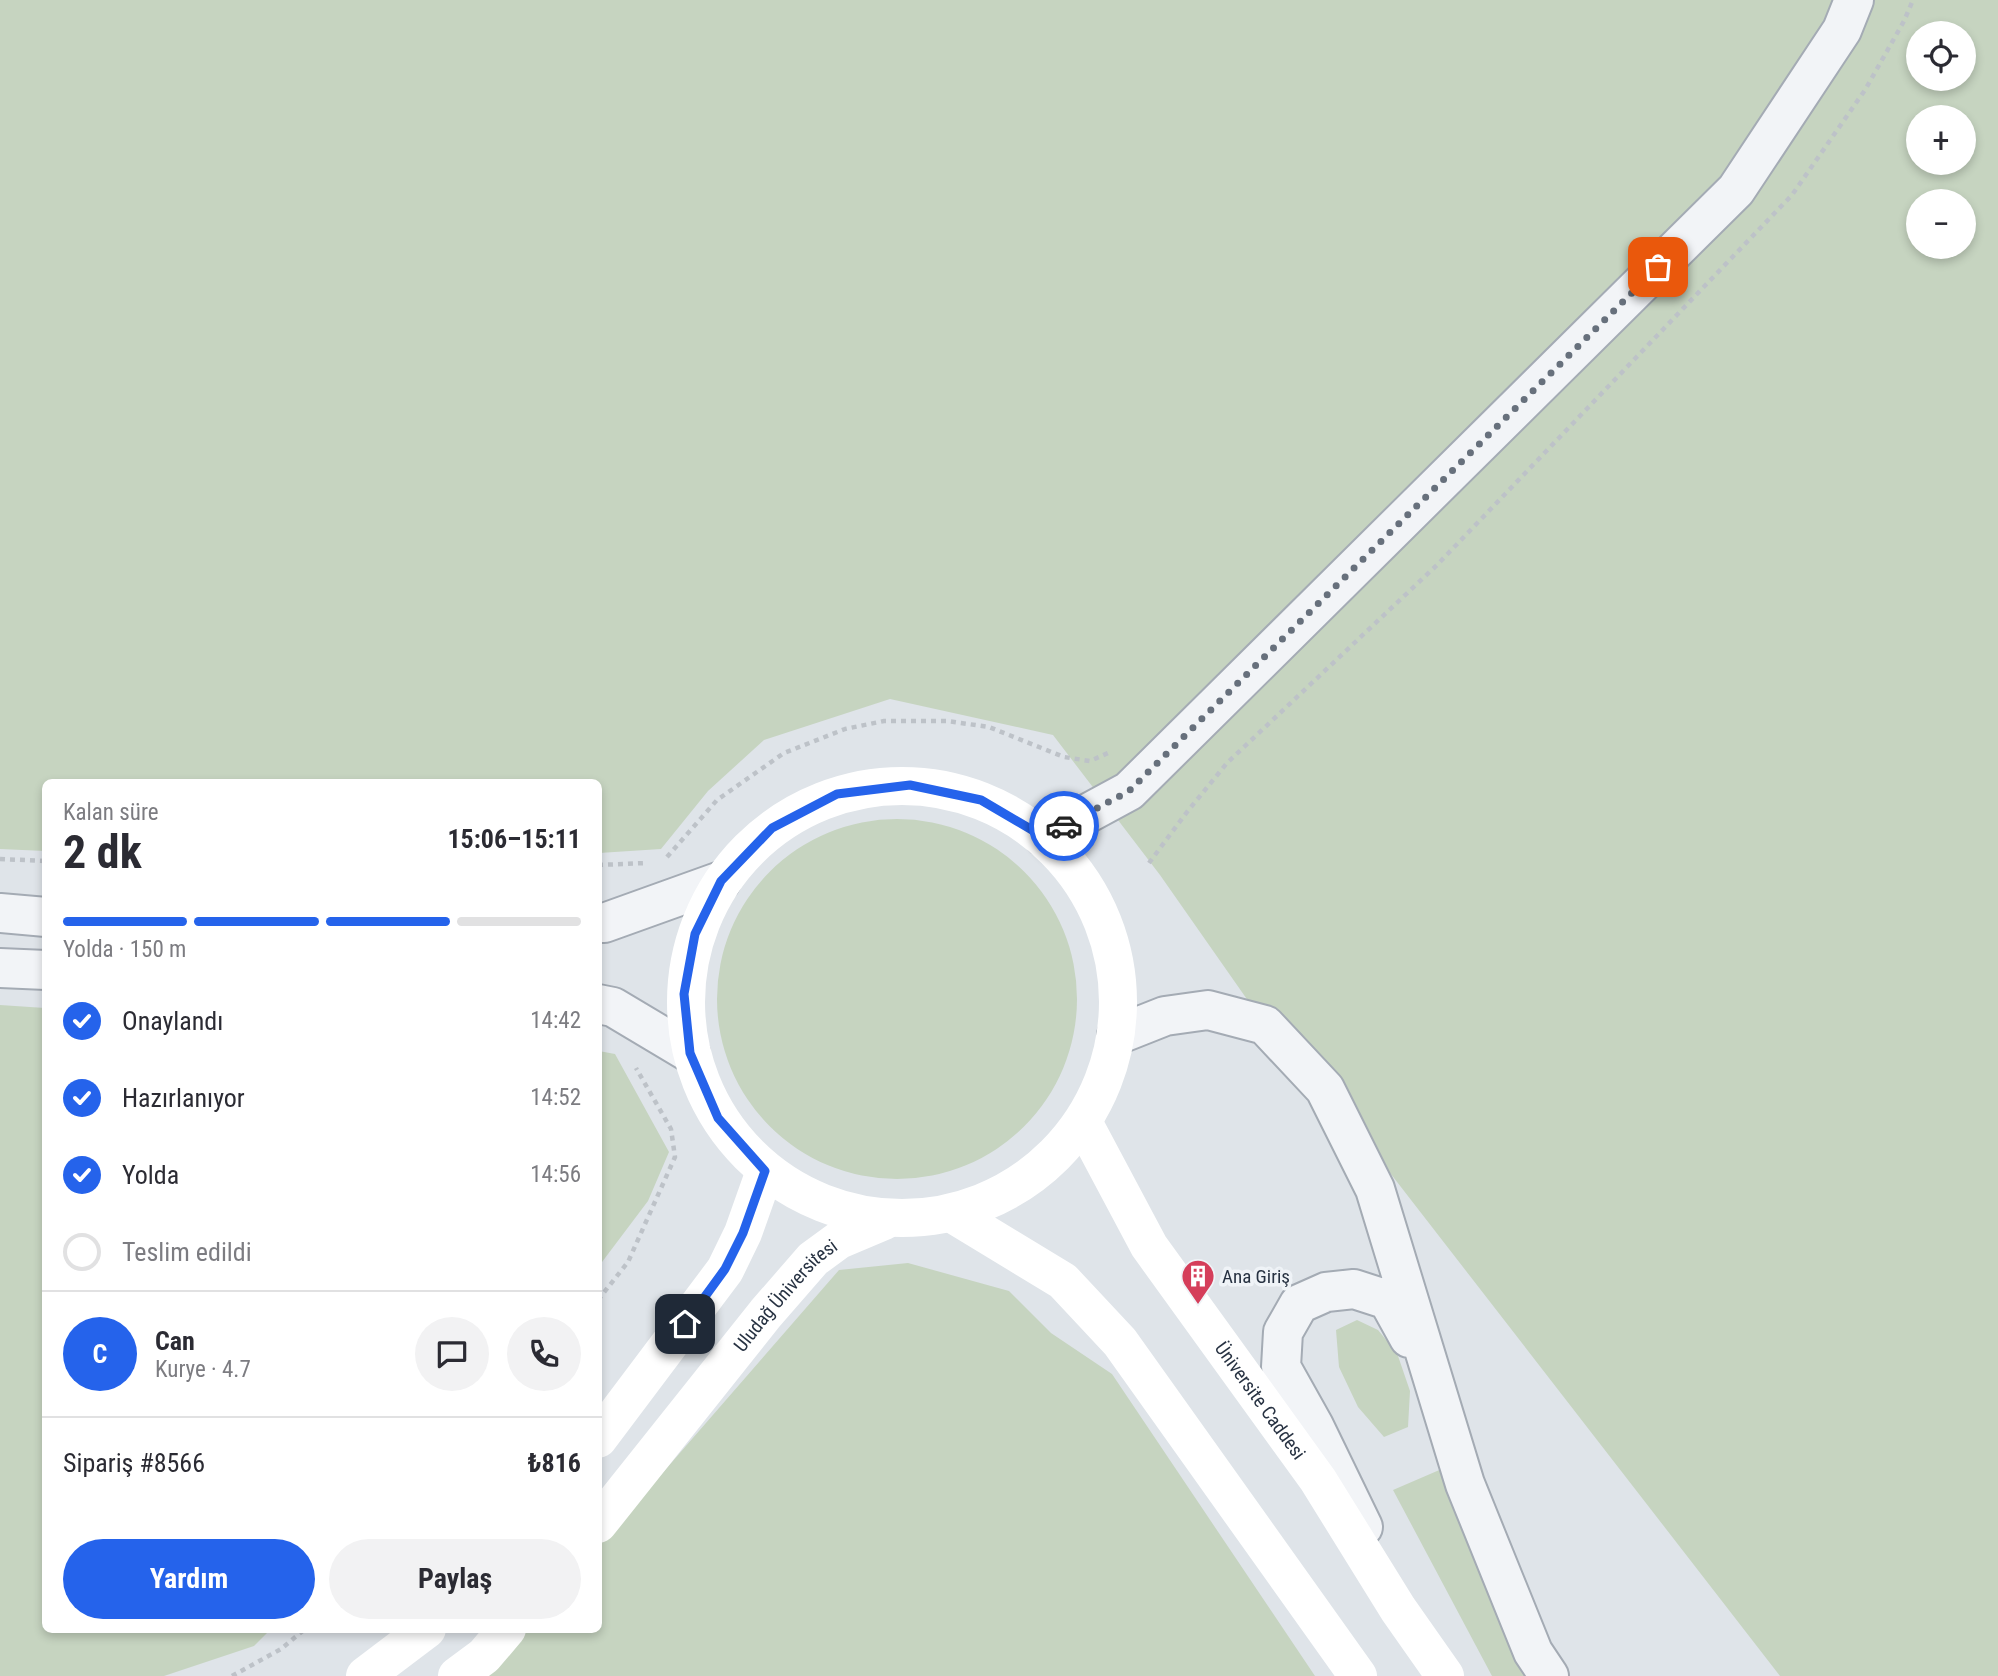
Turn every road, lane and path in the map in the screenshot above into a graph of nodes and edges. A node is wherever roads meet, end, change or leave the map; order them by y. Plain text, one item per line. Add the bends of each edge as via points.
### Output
1 (1854, 0) edge
2 (1913, 0) edge
3 (1118, 744) dead end
4 (1044, 837) junction
5 (0, 859) edge
6 (42, 861) edge
7 (650, 862) dead end
8 (663, 862) dead end
9 (1149, 863) dead end
10 (602, 865) edge
11 (721, 881) junction
12 (0, 913) edge
13 (42, 917) edge
14 (602, 923) edge
15 (0, 968) edge
16 (42, 970) edge
17 (602, 1005) edge
18 (1117, 1035) junction
19 (690, 1053) junction
20 (632, 1061) dead end
21 (1083, 1122) junction
22 (765, 1171) junction
23 (951, 1213) junction
24 (884, 1221) junction
25 (602, 1295) edge
26 (1433, 1379) junction
27 (602, 1434) edge
28 (602, 1519) edge
29 (1398, 1609) junction
30 (299, 1633) edge
31 (422, 1633) edge
32 (504, 1633) edge
33 (233, 1676) edge
34 (365, 1676) edge
35 (457, 1676) edge
36 (1357, 1676) edge
37 (1445, 1676) edge
38 (1549, 1676) edge

1 - 4 street via 1842,30 1736,190 1129,791
2 - 9 path via 1865,90 1792,195 1437,565 1227,763
3 - 8 path via 1090,761 1063,757 989,727 947,720 884,720 845,729 784,753 717,800
4 - 11 main road via 981,800 922,787 837,794 772,828
4 - 18 main road via 1091,893 1116,962
5 - 6 path
7 - 10 path
11 - 14 street
11 - 19 main road via 695,934 686,982
12 - 13 street
15 - 16 street
17 - 19 street
18 - 21 main road via 1105,1080
18 - 26 street via 1165,1016 1208,1010 1265,1025 1325,1089 1375,1189
19 - 22 main road via 718,1118
20 - 25 path via 671,1129 675,1157 628,1262
21 - 23 main road via 1047,1164 1002,1195
21 - 29 main road, Üniversite Caddesi via 1149,1246 1318,1480
22 - 24 main road via 828,1206
22 - 27 main road via 725,1269
23 - 24 main road
23 - 36 main road via 1063,1281 1120,1342
24 - 28 main road, Uludağ Üniversitesi via 839,1240 813,1259
26 - 29 street via 1388,1300 1377,1296 1354,1289 1326,1292 1299,1304 1283,1332 1281,1367 1358,1514
26 - 38 street via 1465,1484 1533,1652
29 - 37 main road, Üniversite Caddesi
30 - 33 path
31 - 34 main road
32 - 35 main road

